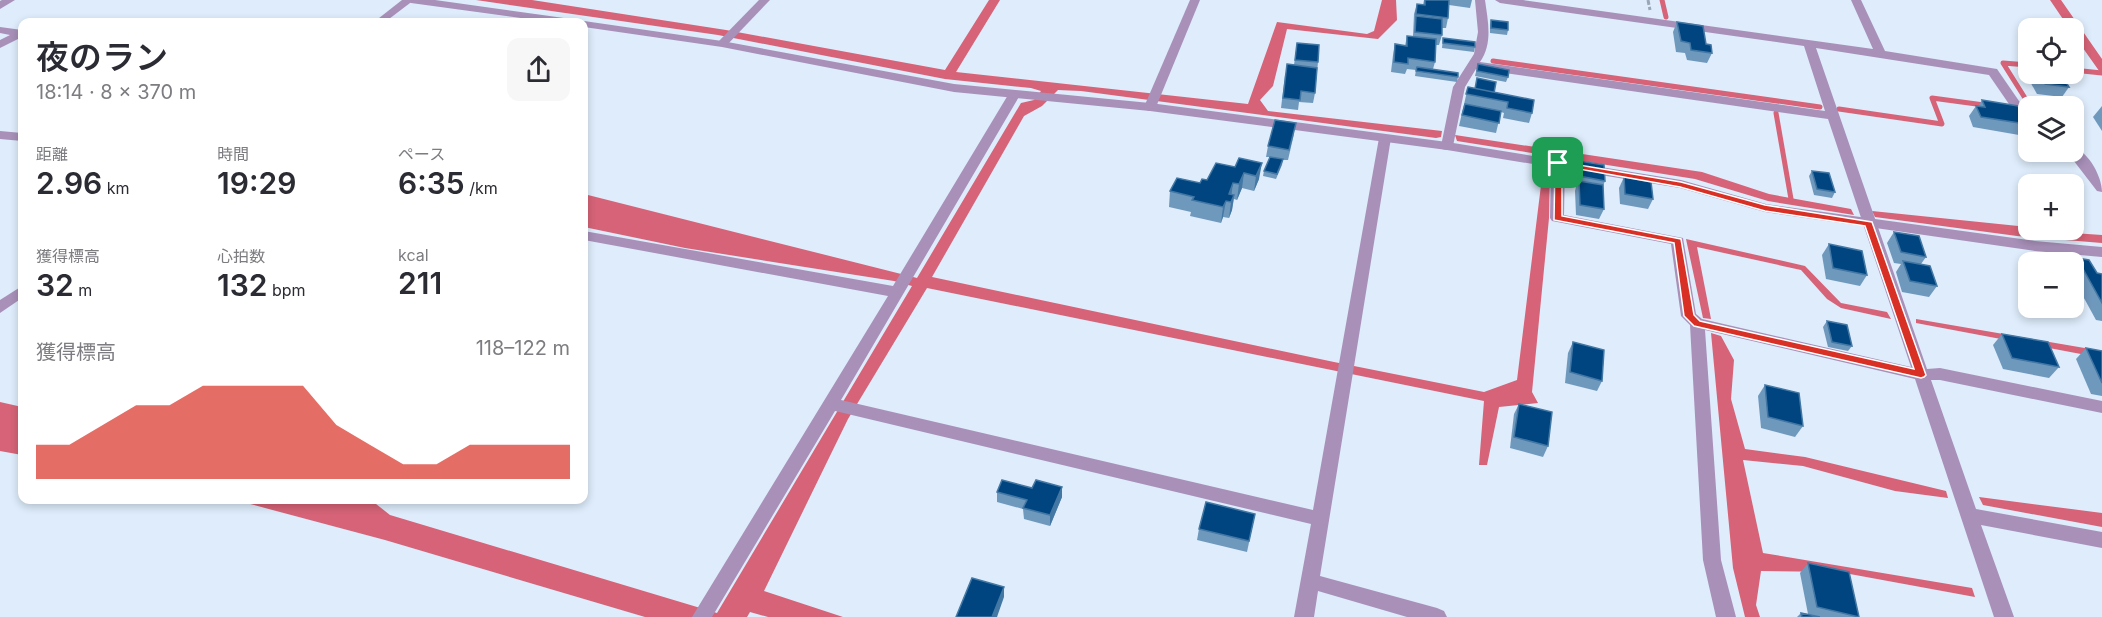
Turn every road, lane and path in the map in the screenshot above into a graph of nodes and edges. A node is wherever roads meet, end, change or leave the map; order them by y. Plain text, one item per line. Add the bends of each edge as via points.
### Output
1 (10, 0) edge
2 (410, 0) edge
3 (765, 0) edge
4 (1195, 0) edge
5 (1480, 0) edge
6 (1500, 0) edge
7 (1856, 0) edge
8 (0, 6) edge
9 (385, 18) edge
10 (542, 18) edge
11 (588, 25) edge
12 (0, 30) edge
13 (18, 33) edge
14 (18, 35) edge
15 (722, 44) junction
16 (0, 45) edge
17 (1809, 45) junction
18 (1881, 54) junction
19 (1474, 65) junction
20 (1014, 95) junction
21 (1150, 107) junction
22 (2018, 107) edge
23 (1832, 116) junction
24 (0, 135) edge
25 (18, 136) edge
26 (1385, 138) junction
27 (1447, 146) junction
28 (2083, 162) edge
29 (1558, 163) junction
30 (2102, 188) edge
31 (1869, 224) junction
32 (588, 236) edge
33 (2102, 252) edge
34 (901, 283) junction
35 (18, 294) edge
36 (0, 308) edge
37 (1697, 323) junction
38 (1921, 375) junction
39 (831, 404) junction
40 (2102, 407) edge
41 (1969, 515) junction
42 (1320, 519) junction
43 (2102, 540) edge
44 (1310, 581) junction
45 (706, 610) edge
46 (1304, 617) edge
47 (1437, 617) edge
48 (1726, 617) edge
49 (2004, 617) edge

1 - 8 street
2 - 9 street
2 - 10 street
3 - 15 street
4 - 21 street
5 - 19 street via 1484,32
6 - 17 street
7 - 18 street
11 - 15 street
12 - 13 street
14 - 16 street
15 - 20 street via 954,88
17 - 18 street
17 - 23 street
18 - 22 street via 1994,72
19 - 23 street
19 - 27 street via 1460,87
20 - 21 street
20 - 34 street
21 - 26 street
23 - 31 street
24 - 25 street
26 - 27 street
26 - 42 street
27 - 29 street
28 - 30 street
29 - 31 street via 1681,184 1765,208
29 - 37 street via 1557,218 1678,241 1689,316
31 - 33 street
31 - 38 street
32 - 34 street
34 - 39 street
35 - 36 street
37 - 38 street
37 - 48 street via 1712,560
38 - 40 street via 1940,374
38 - 41 street
39 - 42 street
39 - 45 street
41 - 43 street
41 - 49 street
42 - 44 street
44 - 46 street
44 - 47 street

